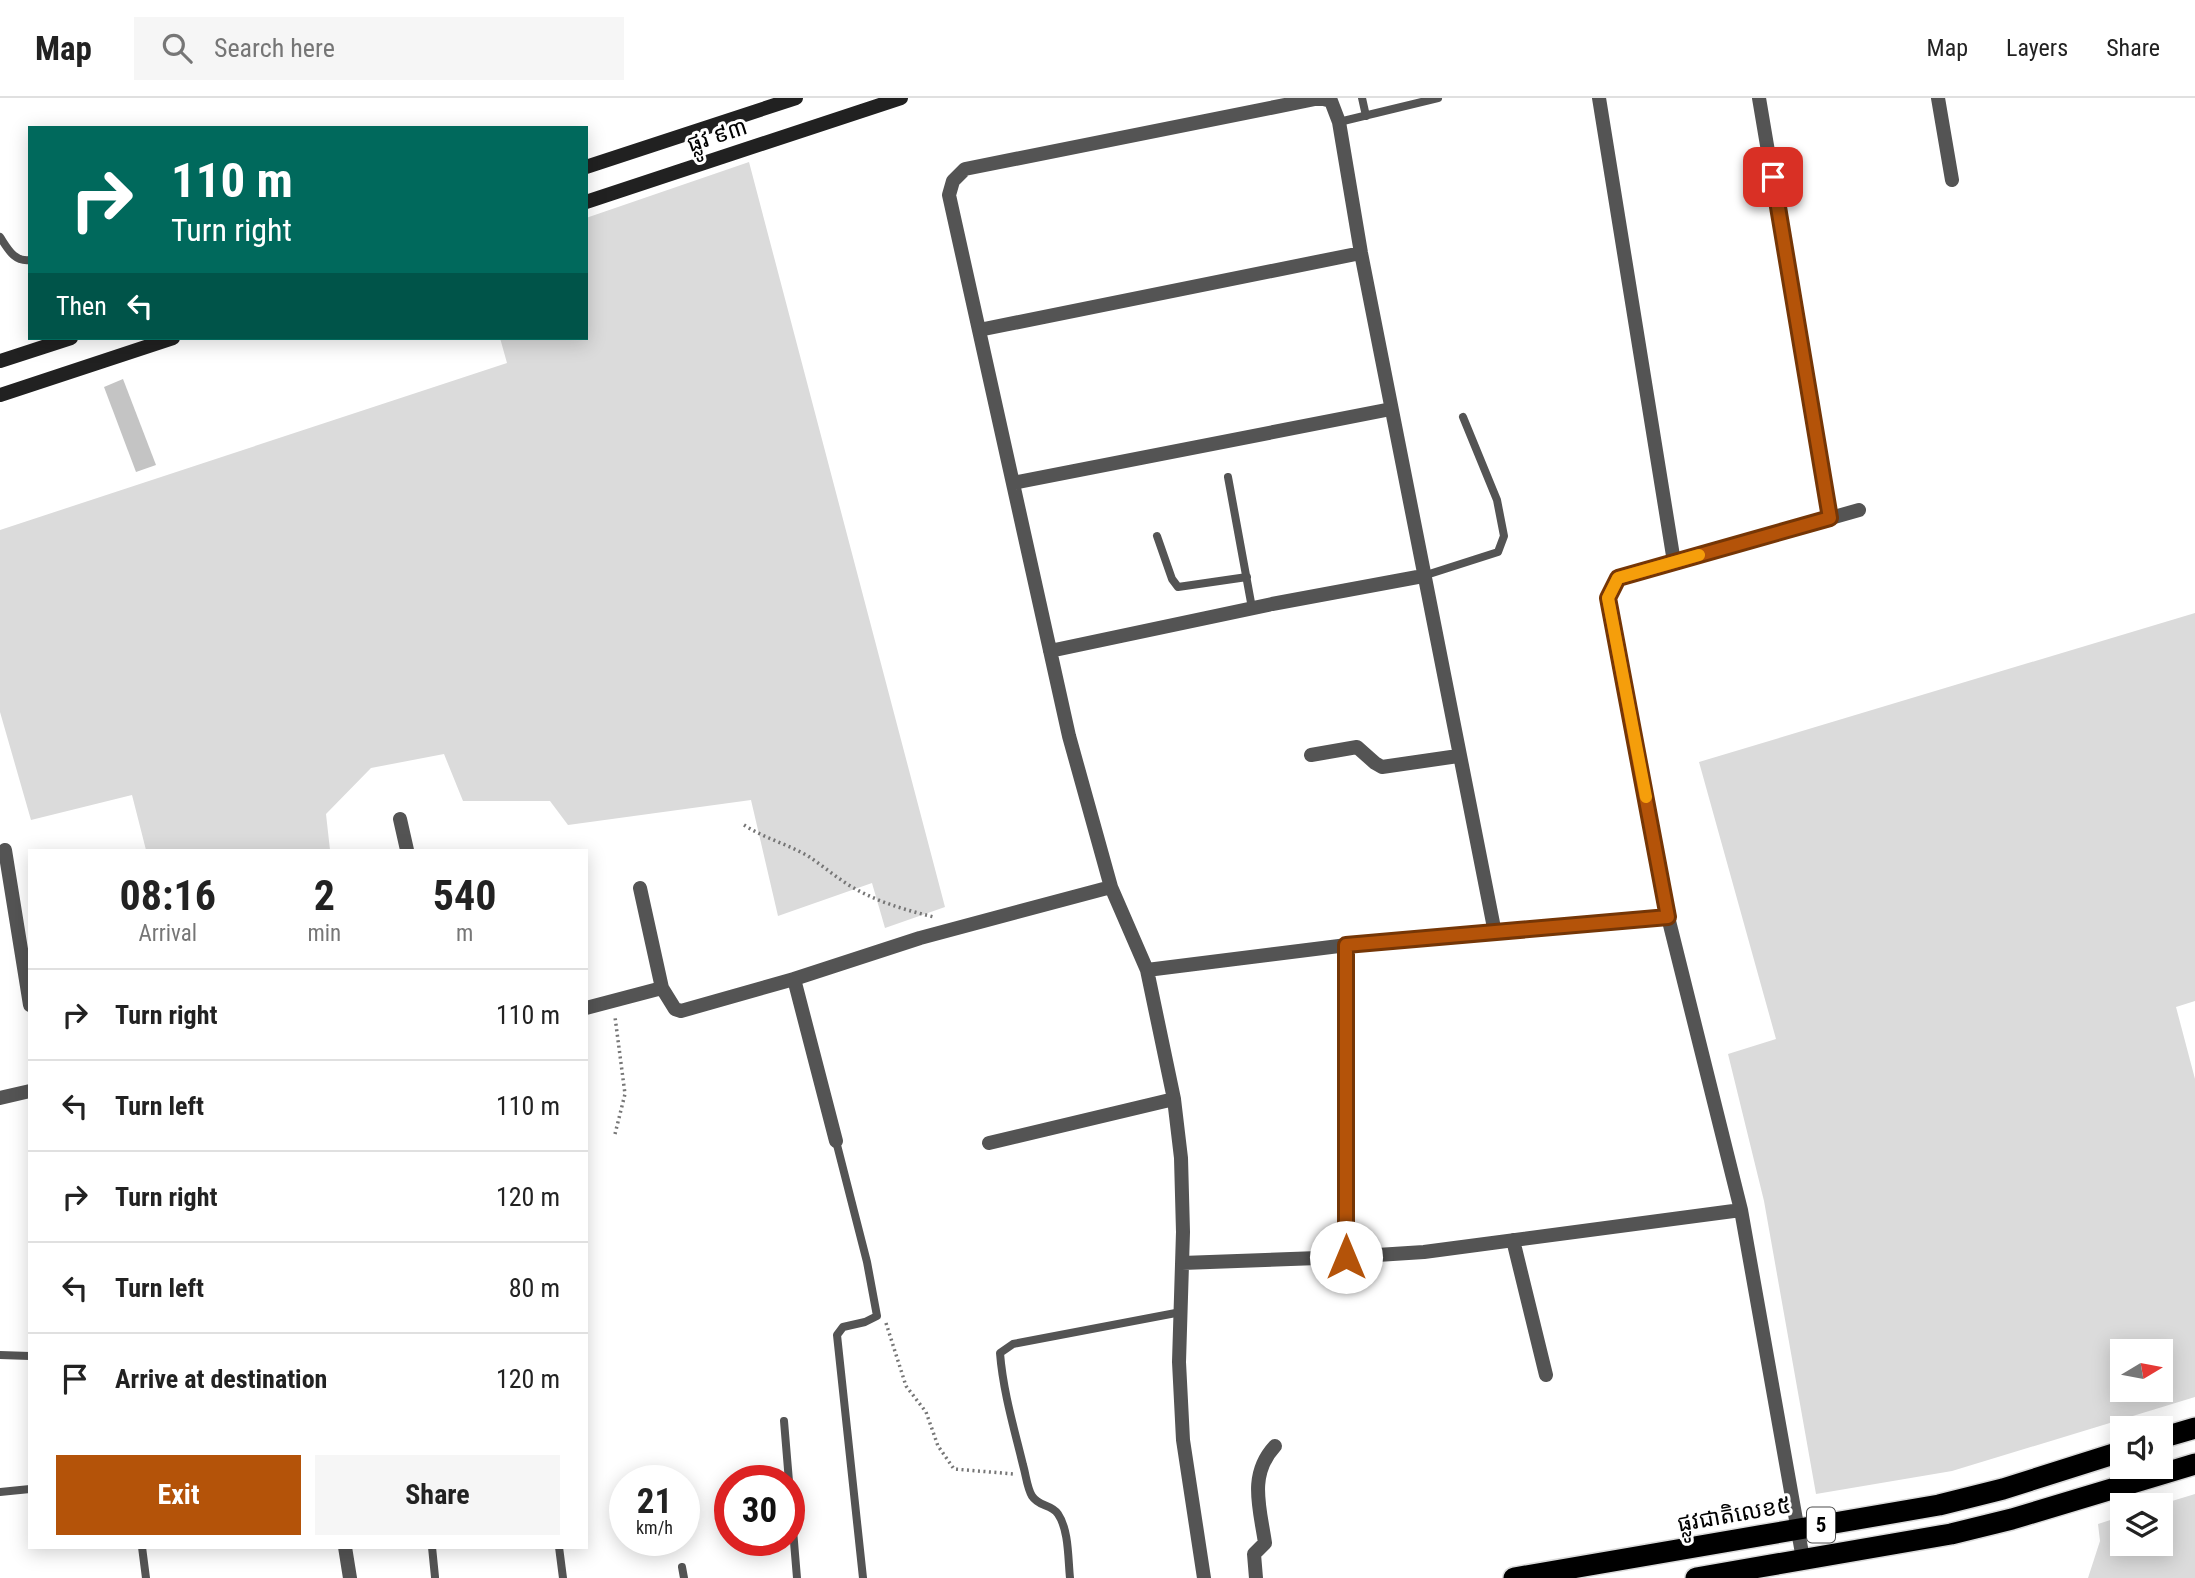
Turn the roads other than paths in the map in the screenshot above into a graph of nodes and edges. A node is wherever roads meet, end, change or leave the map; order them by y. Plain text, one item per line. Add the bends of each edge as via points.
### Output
1 (796, 98) edge
2 (901, 98) edge
3 (1362, 98) edge
4 (1438, 98) edge
5 (1598, 98) edge
6 (1759, 98) edge
7 (1938, 98) edge
8 (1401, 102) edge
9 (1366, 116) junction
10 (1339, 122) junction
11 (588, 166) edge
12 (1952, 180) dead end
13 (588, 201) edge
14 (0, 237) edge
15 (1361, 253) junction
16 (28, 260) edge
17 (979, 330) junction
18 (65, 340) edge
19 (167, 340) edge
20 (0, 361) edge
21 (0, 395) edge
22 (1391, 409) junction
23 (1463, 417) dead end
24 (1228, 477) dead end
25 (1013, 483) junction
26 (1859, 510) dead end
27 (1830, 518) junction
28 (1157, 536) dead end
29 (1674, 562) junction
30 (1423, 576) junction
31 (1247, 577) junction
32 (1252, 608) junction
33 (1050, 651) junction
34 (1311, 755) dead end
35 (1458, 756) junction
36 (400, 819) dead end
37 (407, 849) edge
38 (4, 857) edge
39 (1111, 887) junction
40 (640, 888) dead end
41 (16, 915) junction
42 (1668, 917) junction
43 (0, 918) edge
44 (1495, 933) junction
45 (1346, 945) junction
46 (1147, 970) junction
47 (794, 979) junction
48 (662, 988) junction
49 (28, 991) edge
50 (588, 1007) edge
51 (28, 1091) edge
52 (0, 1098) edge
53 (1174, 1099) junction
54 (836, 1141) joint
55 (989, 1143) dead end
56 (1741, 1210) junction
57 (1513, 1240) junction
58 (1346, 1257) junction
59 (1182, 1263) junction
60 (1181, 1312) junction
61 (0, 1355) edge
62 (28, 1356) edge
63 (1546, 1375) dead end
64 (785, 1421) dead end
65 (2195, 1428) edge
66 (2173, 1434) edge
67 (1275, 1446) dead end
68 (2110, 1455) edge
69 (2195, 1464) edge
70 (28, 1489) edge
71 (0, 1492) edge
72 (1798, 1529) junction
73 (142, 1549) edge
74 (345, 1549) edge
75 (432, 1549) edge
76 (559, 1549) edge
77 (1803, 1559) junction
78 (682, 1567) dead end
79 (435, 1577) edge
80 (146, 1578) edge
81 (350, 1578) edge
82 (564, 1578) edge
83 (684, 1578) edge
84 (797, 1578) edge
85 (863, 1578) edge
86 (1070, 1578) edge
87 (1204, 1578) edge
88 (1256, 1578) edge
89 (1514, 1578) edge
90 (1696, 1578) edge

1 - 11 street, ផ្លូវ ៩៣
2 - 13 street, ផ្លូវ ៩៣
3 - 9 lane
4 - 8 lane
5 - 29 street
6 - 27 street
7 - 12 street
8 - 9 lane
9 - 10 lane
10 - 15 street
10 - 17 street via 1331,101 1320,98 965,169 953,181 949,195
14 - 16 lane via 12,255
15 - 17 street
15 - 22 street
17 - 25 street
18 - 20 street
19 - 21 street
22 - 25 street
22 - 30 street
23 - 30 lane via 1497,500 1504,536 1498,552
24 - 31 lane
25 - 33 street
26 - 27 street
27 - 29 street
28 - 31 lane via 1178,587
29 - 42 street via 1618,578 1608,598
30 - 32 street
30 - 35 street
31 - 32 lane
32 - 33 street
33 - 39 street
34 - 35 street via 1357,747 1382,766
35 - 44 street
36 - 37 street
38 - 41 street
39 - 46 street
39 - 47 street
40 - 48 street
41 - 43 street
41 - 49 street
42 - 44 street
42 - 56 street
44 - 45 street
45 - 46 street
45 - 58 street
46 - 53 street
47 - 48 street via 681,1011
47 - 54 street
48 - 50 street
51 - 52 street
53 - 55 street
53 - 59 street via 1181,1158
54 - 85 lane via 877,1316 843,1327 837,1335
56 - 57 street
56 - 72 street
57 - 58 street
57 - 63 street
58 - 59 street
59 - 60 street
60 - 86 lane via 1013,1344 1001,1352 1004,1386 1032,1496 1058,1514
60 - 87 street via 1183,1440
61 - 62 lane
64 - 84 lane
65 - 66 highway
67 - 88 street via 1258,1474 1265,1544 1254,1554
68 - 72 highway, ផ្លូវជាតិលេខ៥ / 5 via 1939,1505
69 - 77 highway, 5 via 1951,1534
70 - 71 lane
72 - 77 street
72 - 89 highway, ផ្លូវជាតិលេខ៥ / 5
73 - 80 lane
74 - 81 street
75 - 79 lane
76 - 82 lane
77 - 90 highway, 5
78 - 83 lane

